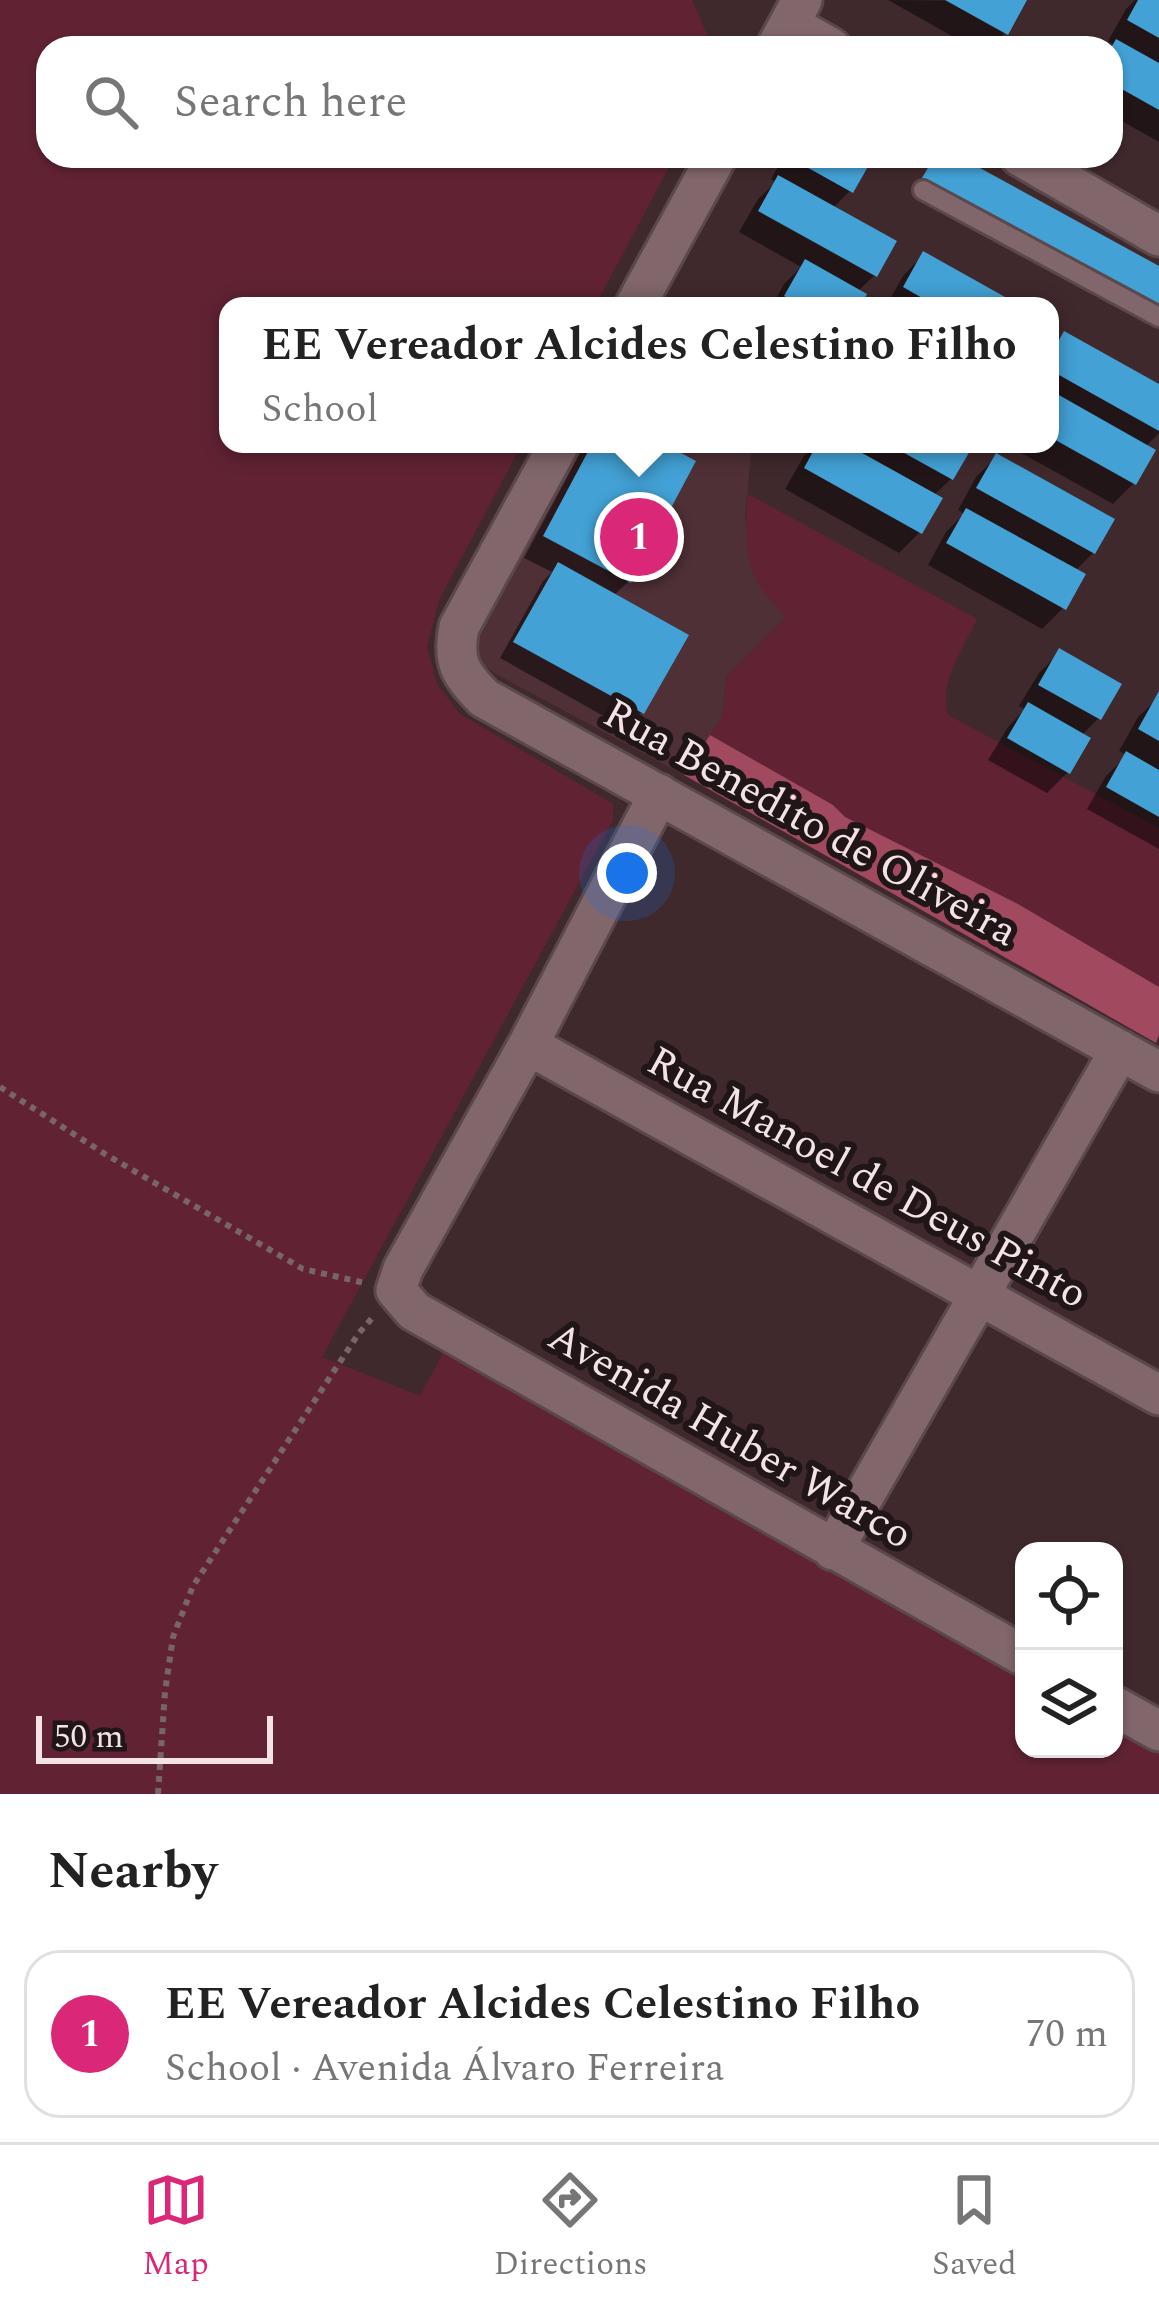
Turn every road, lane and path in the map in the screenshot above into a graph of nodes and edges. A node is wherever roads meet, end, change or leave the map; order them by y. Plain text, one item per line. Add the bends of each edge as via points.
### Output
1 (710, 168) edge
2 (1041, 168) edge
3 (922, 190) dead end
4 (1159, 236) edge
5 (639, 297) edge
6 (1159, 317) edge
7 (554, 453) edge
8 (659, 794) junction
9 (528, 1046) junction
10 (1120, 1051) junction
11 (1159, 1072) edge
12 (0, 1087) edge
13 (396, 1290) junction
14 (980, 1294) junction
15 (1159, 1395) edge
16 (833, 1550) junction
17 (1015, 1651) edge
18 (1123, 1711) edge
19 (1159, 1731) edge
20 (158, 1794) edge

1 - 5 street
2 - 4 street
3 - 6 lane
7 - 8 street, Rua Benedito de Oliveira via 459,627 459,666 484,698
8 - 9 street
8 - 10 street, Rua Benedito de Oliveira
9 - 13 street
9 - 14 street, Rua Manoel de Deus Pinto
10 - 11 street, Rua Benedito de Oliveira
10 - 14 street
12 - 13 path via 303,1269
13 - 16 street, Avenida Huber Warco via 414,1311
13 - 20 path via 359,1333 193,1586 173,1637
14 - 15 street, Rua Manoel de Deus Pinto
14 - 16 street
16 - 17 street, Avenida Huber Warco
18 - 19 street

